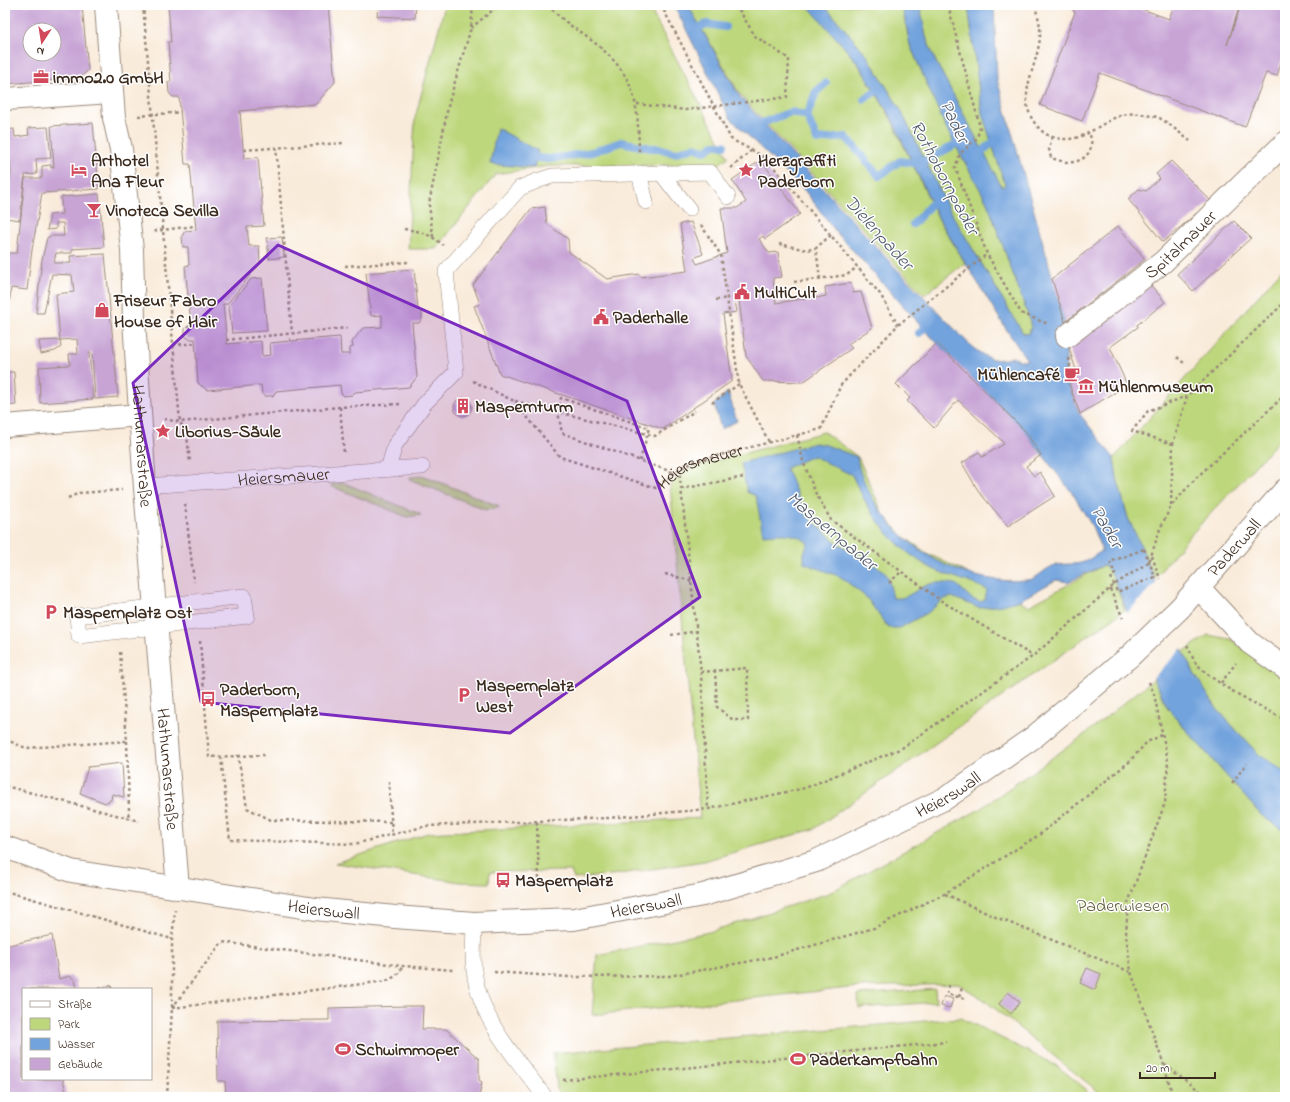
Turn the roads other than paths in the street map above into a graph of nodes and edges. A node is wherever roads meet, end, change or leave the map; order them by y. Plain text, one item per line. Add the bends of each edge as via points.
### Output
1 (106, 5) edge
2 (112, 92) junction
3 (5, 99) edge
4 (1285, 143) edge
5 (639, 173) junction
6 (661, 173) junction
7 (728, 197) dead end
8 (646, 202) dead end
9 (692, 214) road end
10 (1067, 336) dead end
11 (140, 415) junction
12 (5, 426) edge
13 (422, 467) dead end
14 (388, 469) junction
15 (145, 487) junction
16 (1285, 490) edge
17 (1200, 588) junction
18 (155, 616) junction
19 (1285, 668) edge
20 (5, 847) edge
21 (178, 888) junction
22 (474, 923) junction
23 (545, 1097) edge

1 - 2 street, Hathumarstraße
2 - 3 street
2 - 11 street, Hathumarstraße via 114,118 122,149 132,250
4 - 10 street, Spitalmauer via 1163,262
5 - 6 lane
5 - 8 lane
5 - 14 lane via 552,176 520,188 446,271 456,372 425,403 395,445
6 - 7 lane via 710,172
6 - 9 lane
11 - 12 street
11 - 15 street, Hathumarstraße
13 - 14 lane, Heiersmauer
14 - 15 lane, Heiersmauer
15 - 18 street, Hathumarstraße
16 - 17 street, Paderwall
17 - 19 street via 1250,643
17 - 22 street, Heierswall, bridge via 1130,656 1034,737 946,798 816,862 703,896 574,919
18 - 18 lane via 118,631 79,636 77,616
18 - 18 lane via 247,616 244,596
18 - 21 street, Hathumarstraße
20 - 21 street, Heierswall via 71,871
21 - 22 street, Heierswall via 316,909
22 - 23 lane via 474,971 482,1007 496,1031

